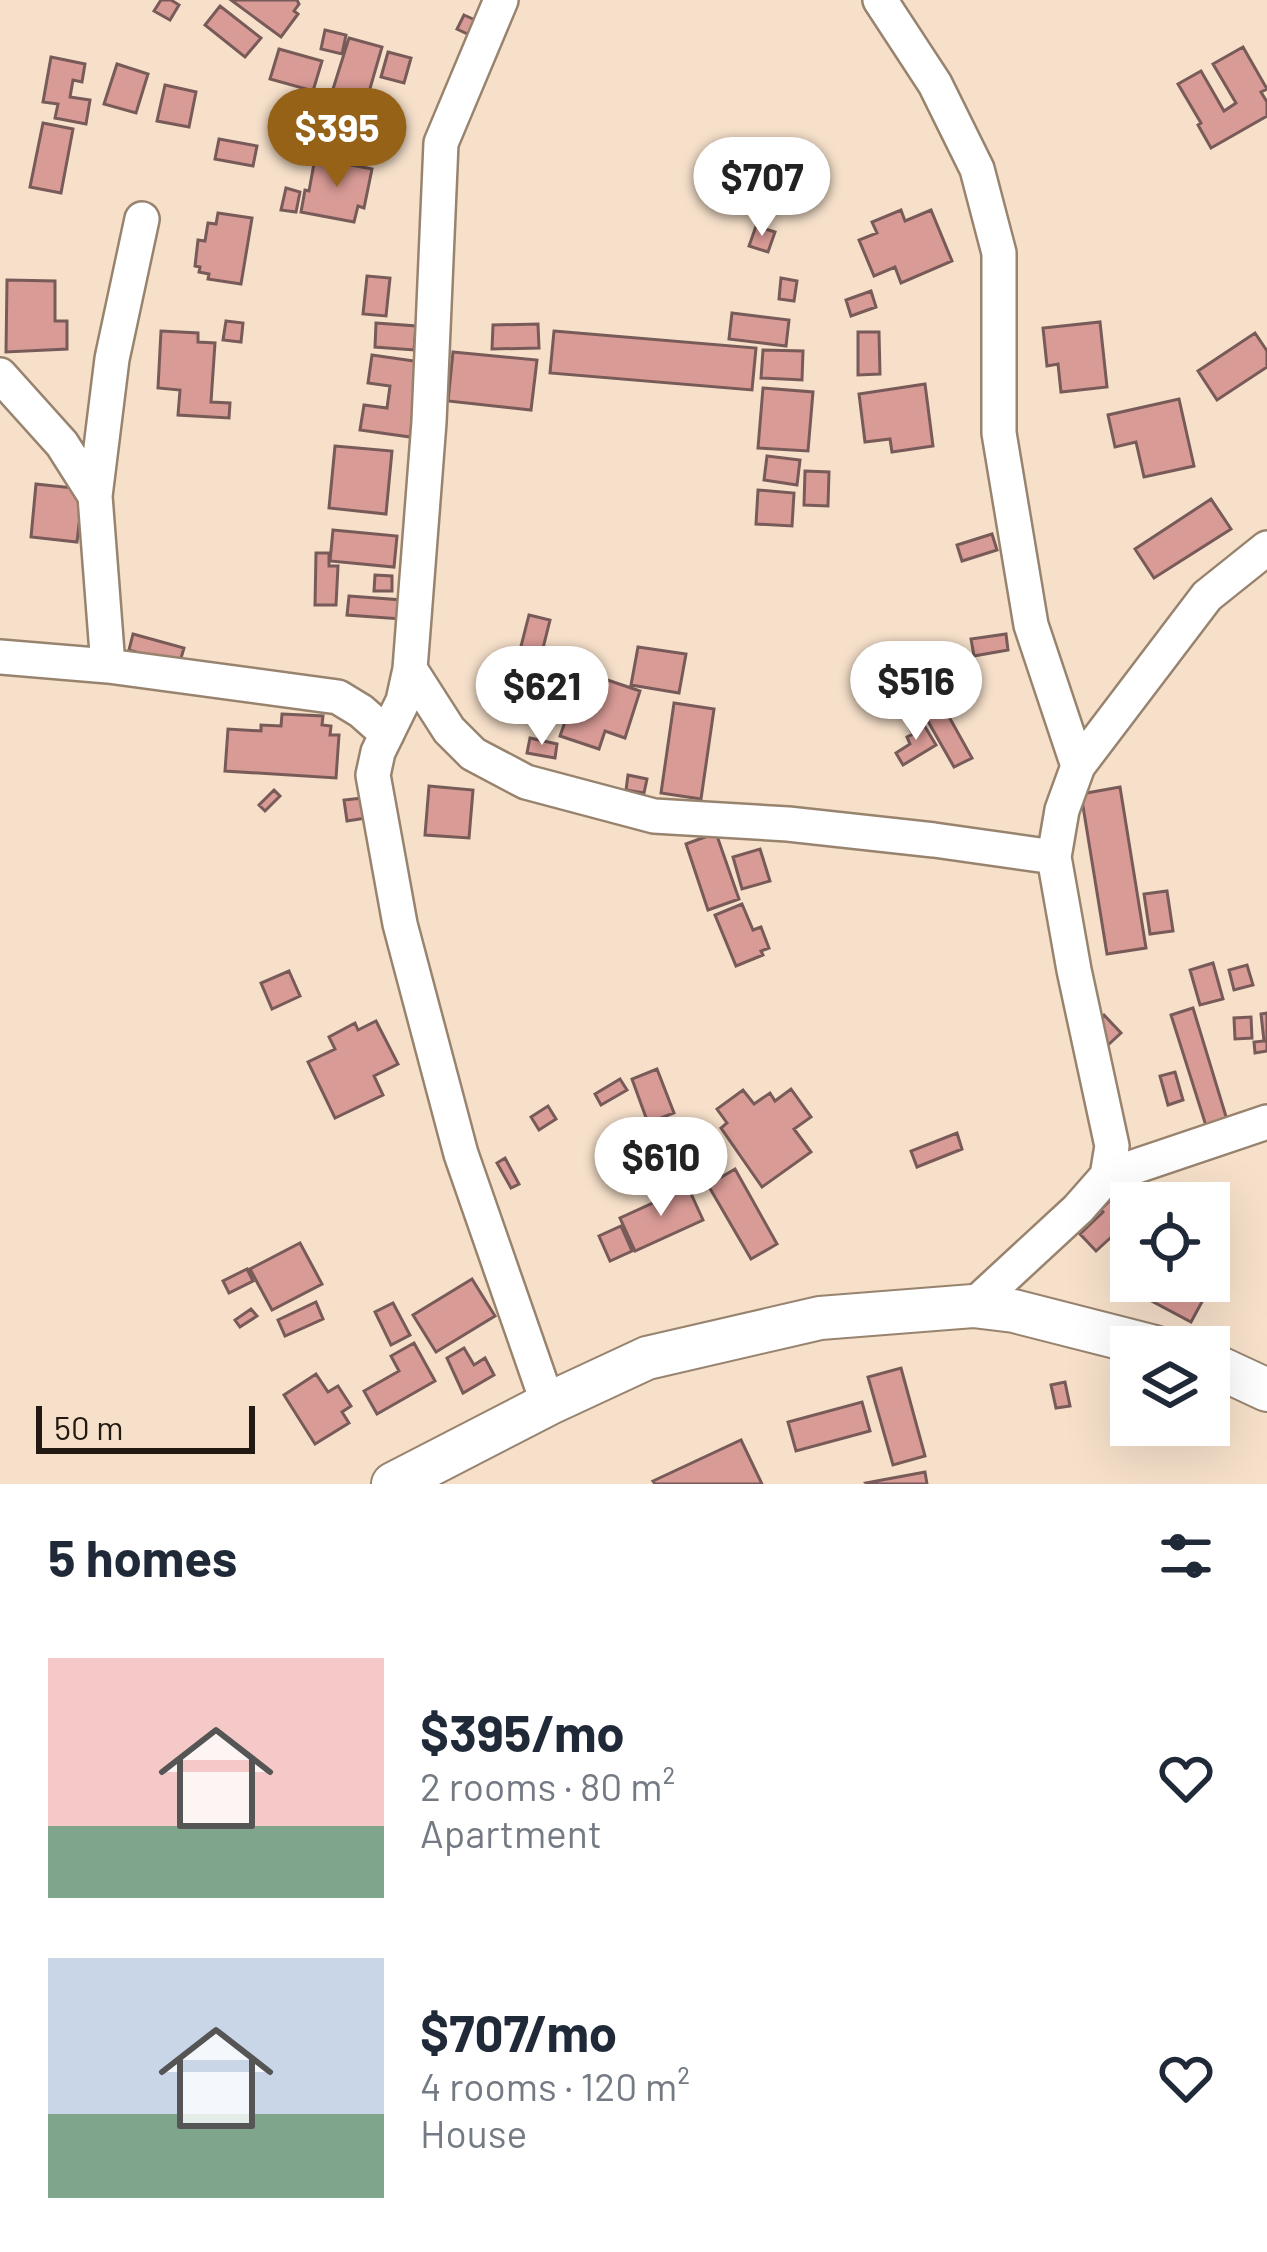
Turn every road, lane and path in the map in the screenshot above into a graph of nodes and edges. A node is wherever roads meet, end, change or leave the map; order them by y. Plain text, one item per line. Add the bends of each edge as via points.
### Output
1 (501, 0) edge
2 (880, 0) edge
3 (142, 219) dead end
4 (0, 375) edge
5 (95, 496) junction
6 (1267, 548) edge
7 (0, 657) edge
8 (108, 666) junction
9 (410, 669) junction
10 (386, 734) junction
11 (1078, 766) junction
12 (1054, 857) junction
13 (1267, 1122) edge
14 (1107, 1176) junction
15 (973, 1306) junction
16 (1110, 1336) edge
17 (1230, 1373) edge
18 (1267, 1390) edge
19 (548, 1404) junction
20 (393, 1484) edge

1 - 9 street via 441,143
2 - 11 street via 977,169 1000,254 999,433 1030,625
3 - 5 street via 112,359
4 - 5 street via 62,444
5 - 8 street
6 - 11 street via 1207,596
7 - 8 street
8 - 10 street via 338,697
9 - 10 street
9 - 12 street via 473,754 526,782 654,816
10 - 19 street via 373,775 400,924 461,1154
11 - 12 street
12 - 14 street via 1112,1146
13 - 14 street
14 - 15 street
15 - 16 street
15 - 19 street via 820,1318 647,1358
17 - 18 street
19 - 20 street

